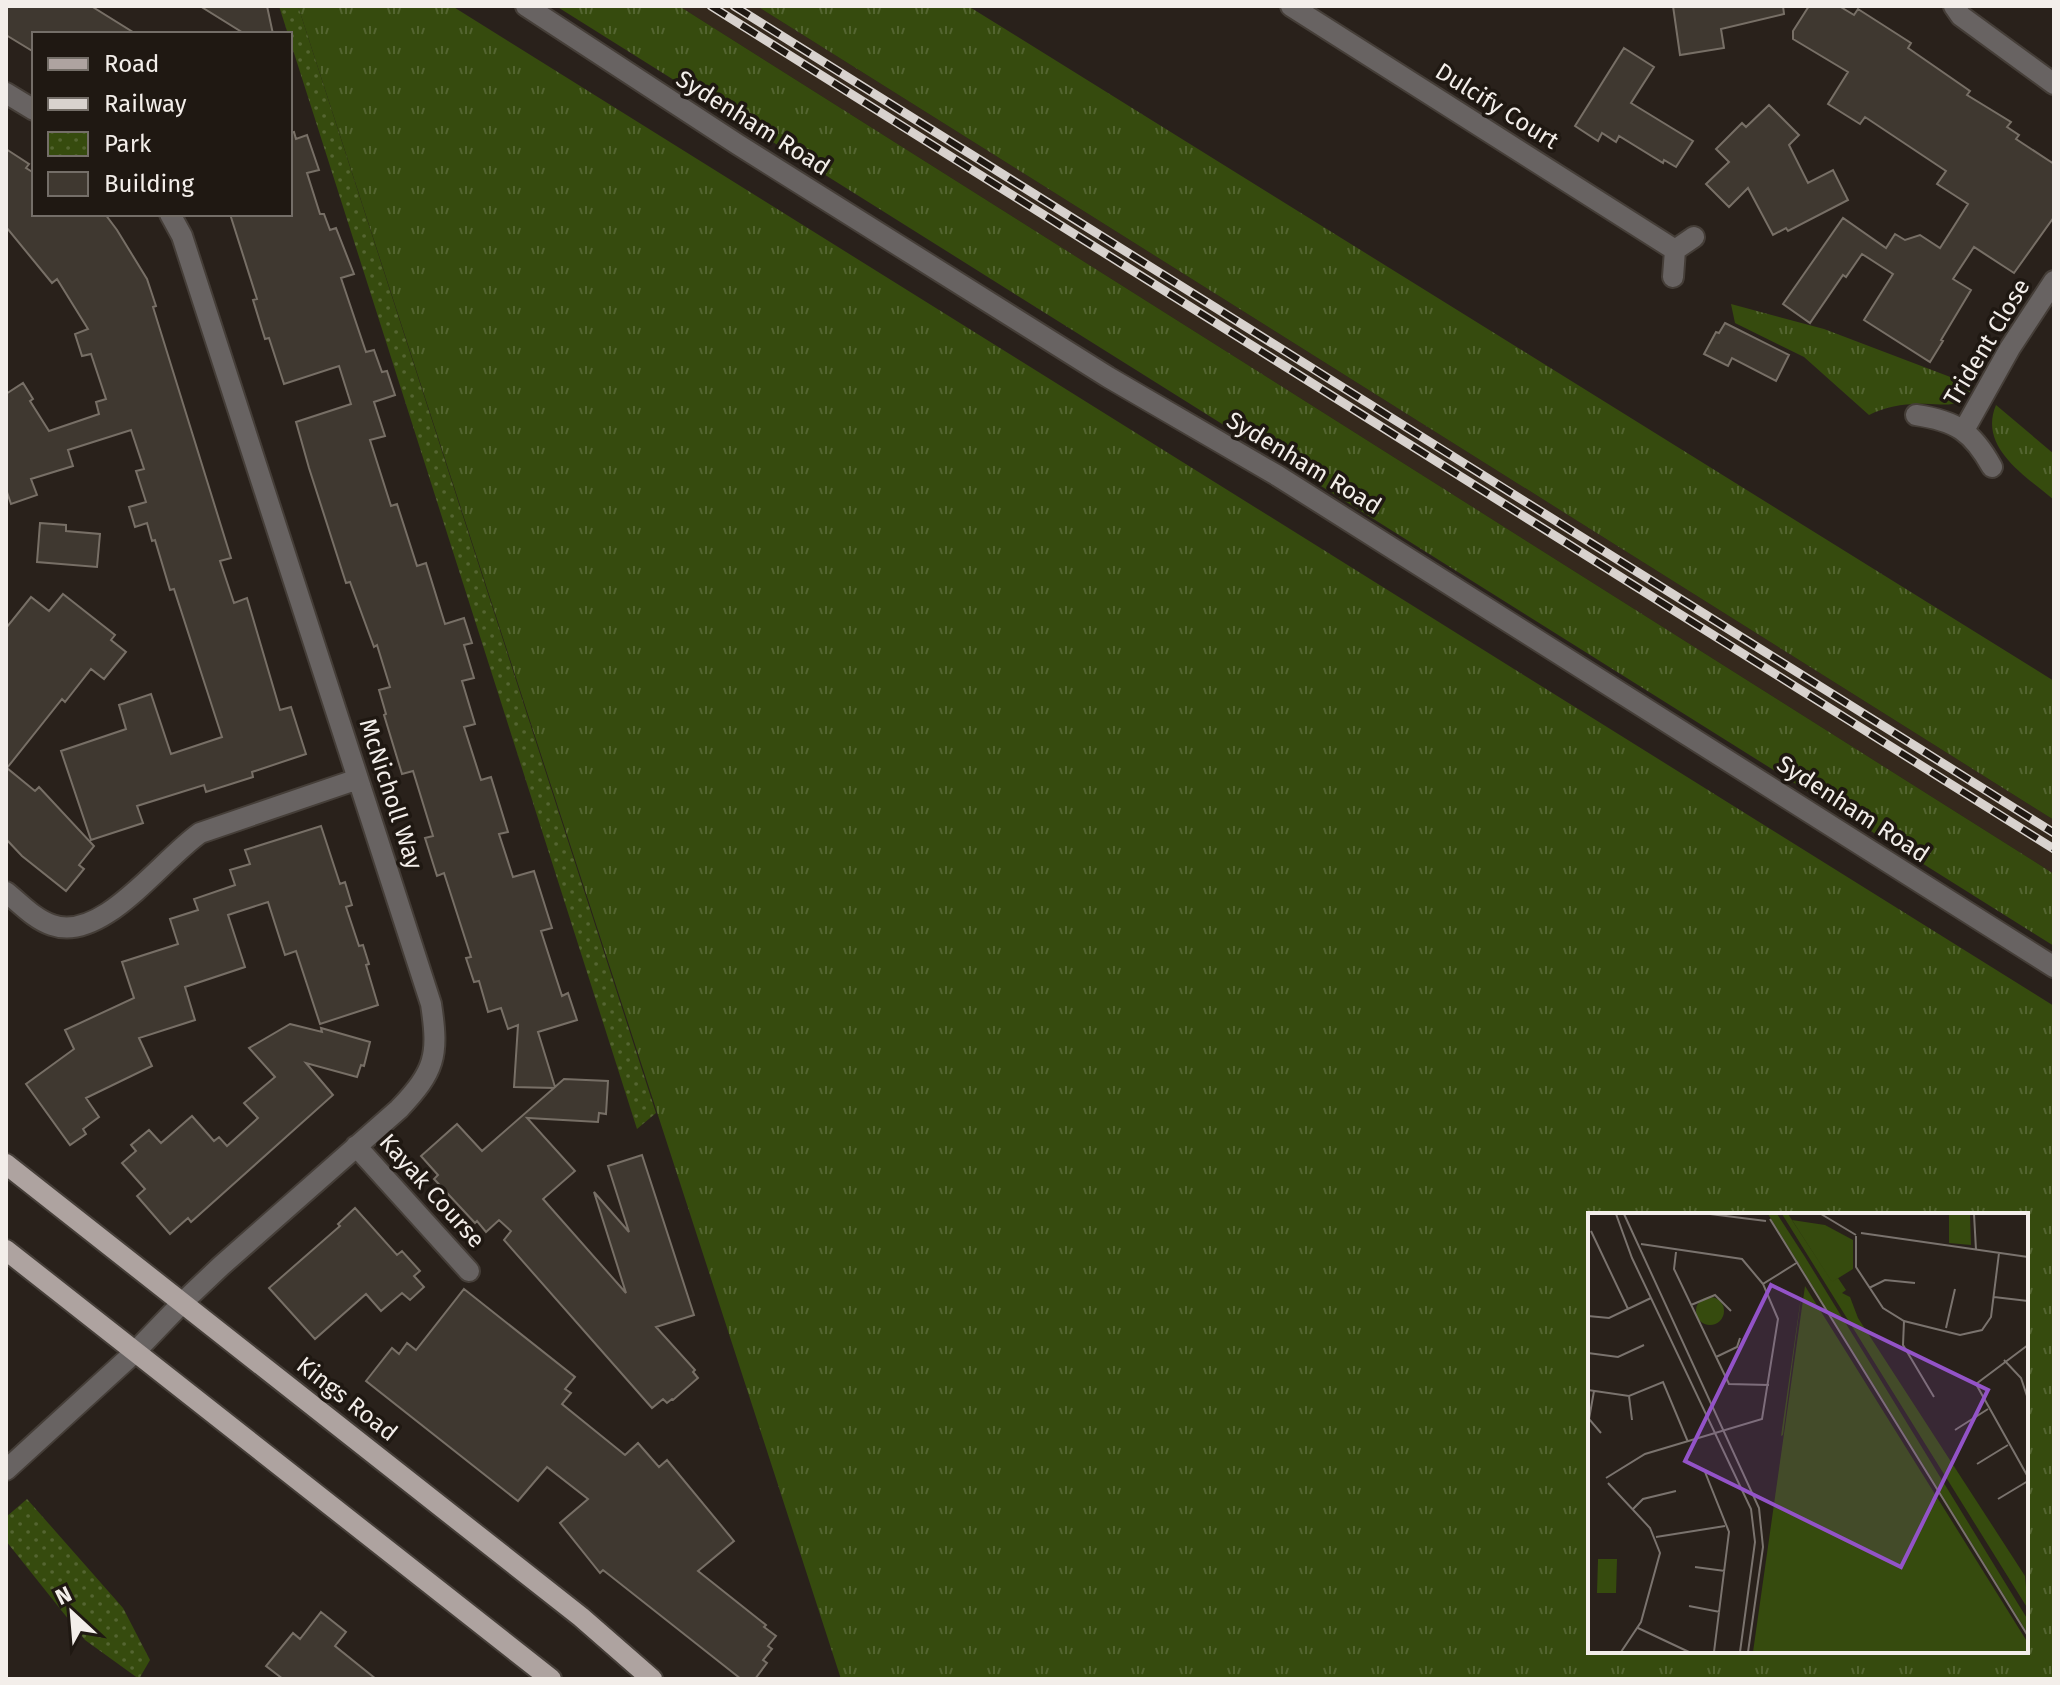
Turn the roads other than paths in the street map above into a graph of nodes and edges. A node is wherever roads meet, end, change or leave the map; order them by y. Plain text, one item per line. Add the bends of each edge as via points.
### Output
1 (526, 6) edge
2 (1291, 6) edge
3 (1954, 6) edge
4 (2054, 84) edge
5 (6, 93) edge
6 (32, 109) edge
7 (171, 216) edge
8 (1694, 237) dead end
9 (1675, 250) junction
10 (1673, 277) dead end
11 (2054, 281) edge
12 (1916, 415) dead end
13 (1964, 430) junction
14 (1992, 467) dead end
15 (358, 779) junction
16 (6, 892) edge
17 (2054, 967) edge
18 (356, 1146) junction
19 (6, 1164) edge
20 (6, 1250) edge
21 (469, 1271) dead end
22 (182, 1303) junction
23 (134, 1353) junction
24 (6, 1470) edge
25 (551, 1679) edge
26 (652, 1679) edge

1 - 17 street, Sydenham Road via 750,152 1108,377 1278,476
2 - 9 street, Dulcify Court
3 - 4 street
5 - 6 street
7 - 15 street, McNicholl Way via 182,236
8 - 9 street
9 - 10 street
11 - 13 street, Trident Close
12 - 13 street, Trident Close
13 - 14 street, Trident Close
15 - 16 street via 200,833 113,911 91,924 67,929 50,924
15 - 18 street, McNicholl Way via 431,1004 435,1048 421,1085
18 - 21 street, Kayak Course
18 - 22 street, McNicholl Way
19 - 22 main road, Kings Road
20 - 23 main road
22 - 23 street, McNicholl Way
22 - 26 main road, Kings Road via 581,1617
23 - 24 street, McNicholl Way
23 - 25 main road

